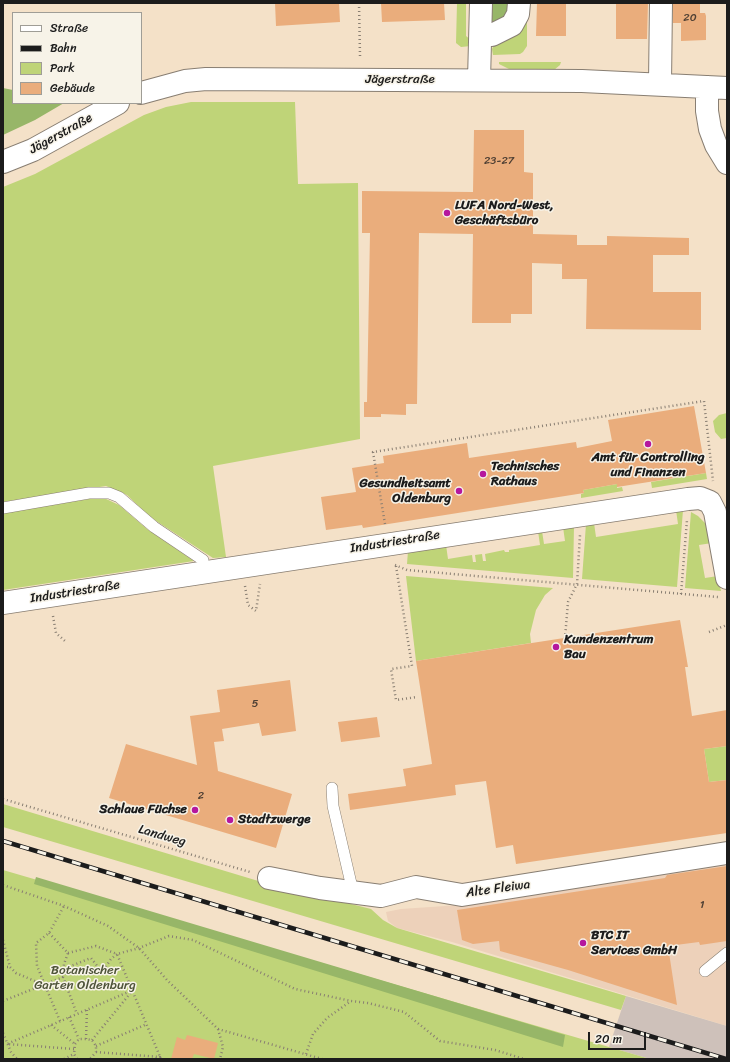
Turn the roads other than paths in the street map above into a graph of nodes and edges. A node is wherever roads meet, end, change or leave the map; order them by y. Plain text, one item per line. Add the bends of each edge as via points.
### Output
1 (481, 3) edge
2 (519, 3) edge
3 (661, 3) edge
4 (481, 35) junction
5 (479, 80) junction
6 (660, 83) junction
7 (717, 87) edge
8 (142, 93) edge
9 (116, 104) edge
10 (3, 162) edge
11 (727, 164) edge
12 (3, 508) edge
13 (203, 560) dead end
14 (725, 588) edge
15 (3, 603) edge
16 (332, 788) dead end
17 (727, 853) edge
18 (269, 878) road end
19 (353, 892) junction
20 (727, 953) edge
21 (704, 971) dead end

1 - 4 street
2 - 4 street via 518,14 512,25 492,35
3 - 6 street
4 - 5 street
5 - 6 street, Jägerstraße
5 - 8 street, Jägerstraße via 206,79 185,81
6 - 7 street, Jägerstraße
7 - 11 street via 707,111 716,145
9 - 10 street, Jägerstraße via 33,150
12 - 13 lane via 89,493 109,493 119,497 154,527
14 - 15 street, Industriestraße via 715,512 710,502 700,498 688,498
16 - 19 lane via 333,806
17 - 19 street, Alte Fleiwa via 462,894 416,887 381,896
18 - 19 street, Alte Fleiwa
20 - 21 lane

